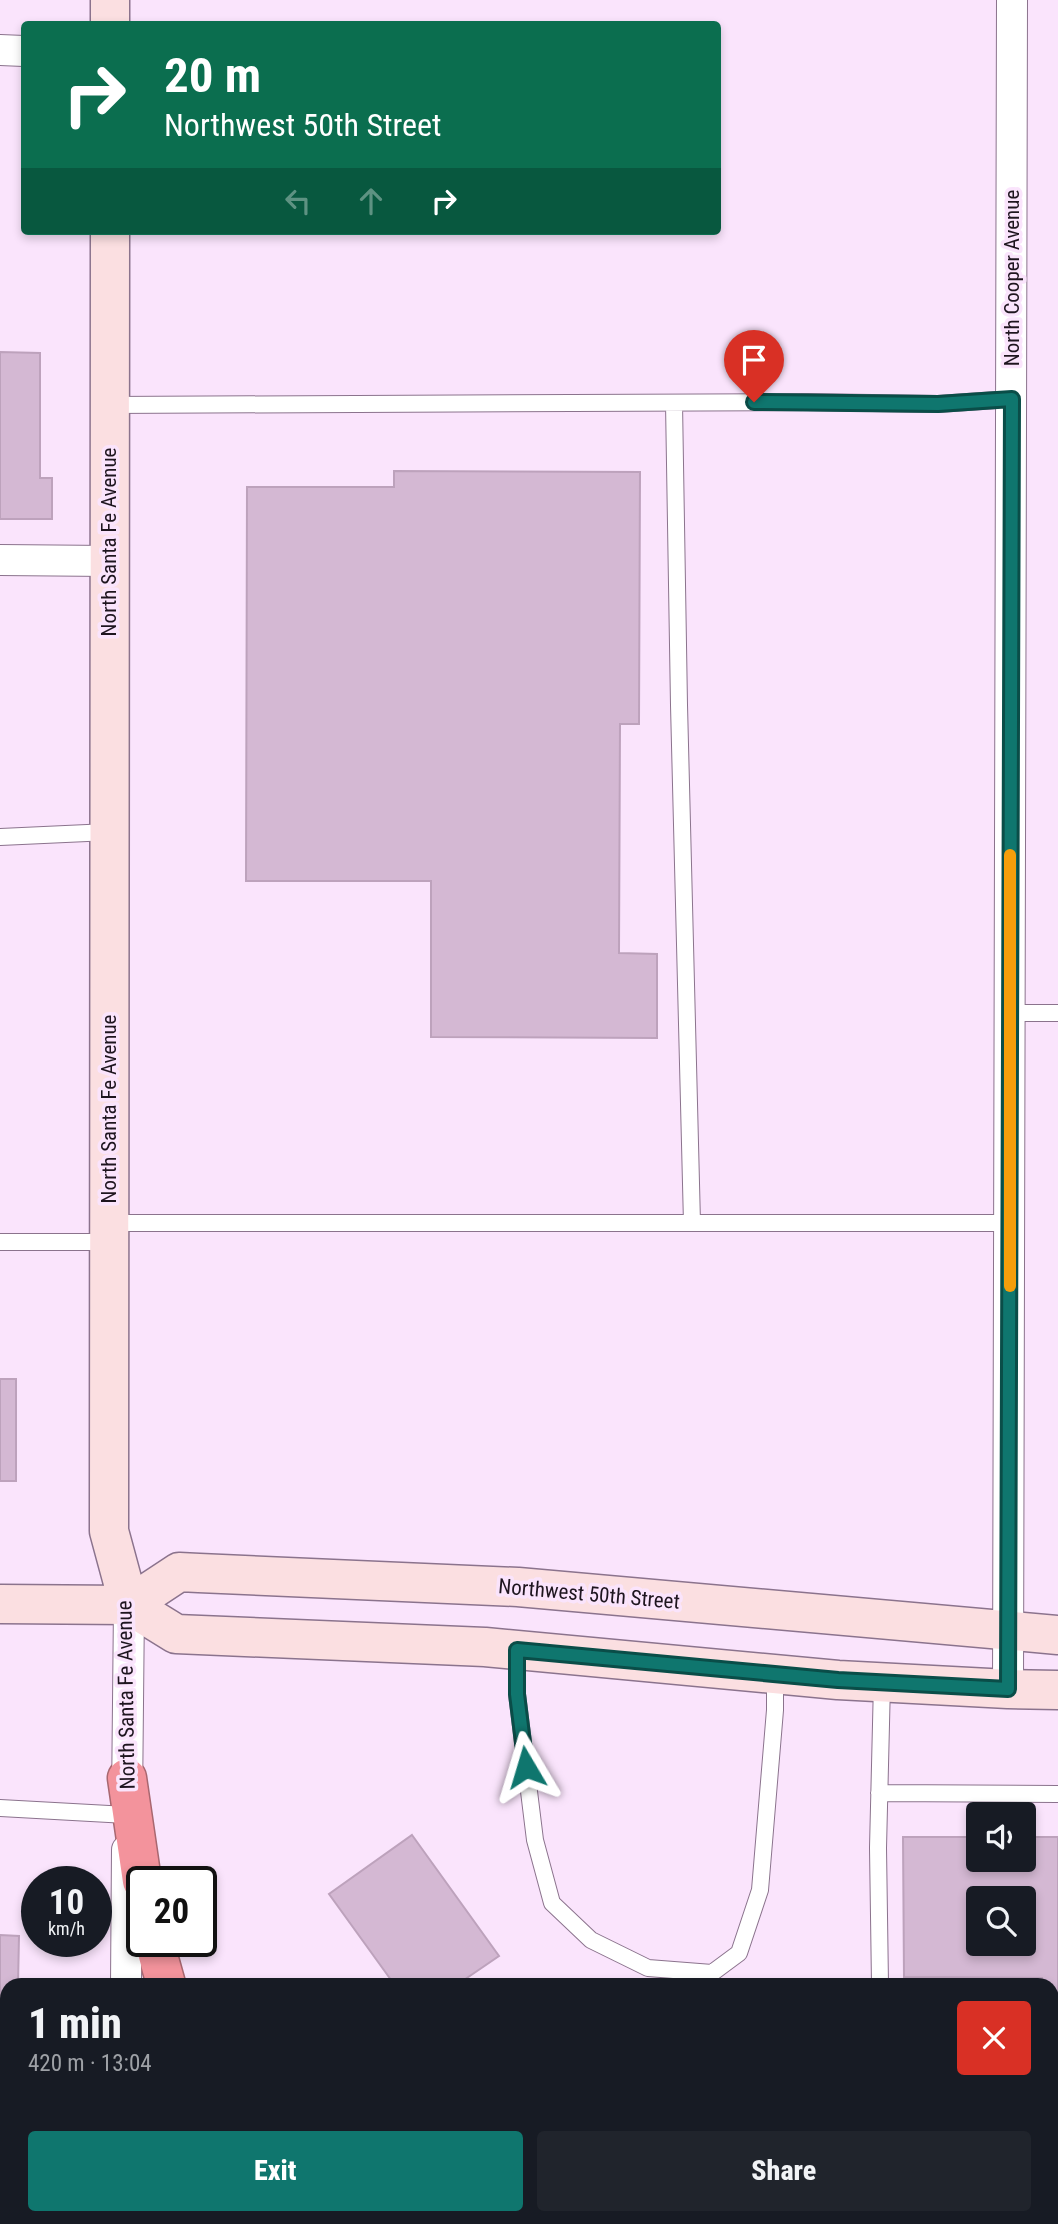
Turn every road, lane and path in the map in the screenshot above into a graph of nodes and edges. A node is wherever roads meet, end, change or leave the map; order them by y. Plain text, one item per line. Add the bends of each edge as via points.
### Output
1 (110, 0) edge
2 (1012, 0) edge
3 (110, 21) edge
4 (0, 51) edge
5 (21, 51) edge
6 (110, 235) edge
7 (1012, 399) junction
8 (674, 403) junction
9 (109, 405) junction
10 (0, 560) edge
11 (109, 561) junction
12 (109, 832) junction
13 (0, 837) edge
14 (1010, 1013) junction
15 (1058, 1013) edge
16 (692, 1223) junction
17 (1010, 1223) junction
18 (109, 1233) junction
19 (0, 1242) edge
20 (0, 1604) edge
21 (129, 1605) junction
22 (1009, 1632) junction
23 (1058, 1634) edge
24 (517, 1650) junction
25 (775, 1674) junction
26 (882, 1683) junction
27 (1008, 1689) junction
28 (1058, 1690) edge
29 (879, 1793) junction
30 (1058, 1794) edge
31 (127, 1797) junction
32 (0, 1808) edge
33 (139, 1866) edge
34 (158, 1957) edge
35 (126, 1978) edge
36 (164, 1978) edge
37 (880, 1978) edge

1 - 3 main road
2 - 7 street, North Cooper Avenue
4 - 5 street
6 - 9 main road, North Santa Fe Avenue
7 - 8 lane via 938,404
7 - 14 street, North Cooper Avenue
8 - 9 lane
8 - 16 lane
9 - 11 main road, North Santa Fe Avenue
10 - 11 street
11 - 12 main road, North Santa Fe Avenue
12 - 13 lane
12 - 18 main road, North Santa Fe Avenue
14 - 15 lane
14 - 17 street, North Cooper Avenue
16 - 17 lane
16 - 18 lane
17 - 22 street, North Cooper Avenue
18 - 19 lane
18 - 21 main road, North Santa Fe Avenue via 109,1531
20 - 21 main road
21 - 22 main road, Northwest 50th Street via 179,1572 189,1572 518,1587
21 - 24 main road via 176,1634
21 - 31 street, North Santa Fe Avenue
22 - 23 main road, Northwest 50th Street
22 - 27 street, North Cooper Avenue
24 - 25 main road
24 - 25 lane via 517,1694 535,1840 552,1903 591,1940 648,1968 712,1973 739,1953 760,1890
25 - 26 main road
26 - 27 main road
26 - 29 lane
27 - 28 main road
29 - 30 lane
29 - 37 lane
31 - 32 lane
31 - 33 highway
31 - 35 street, North Santa Fe Avenue
34 - 36 highway

